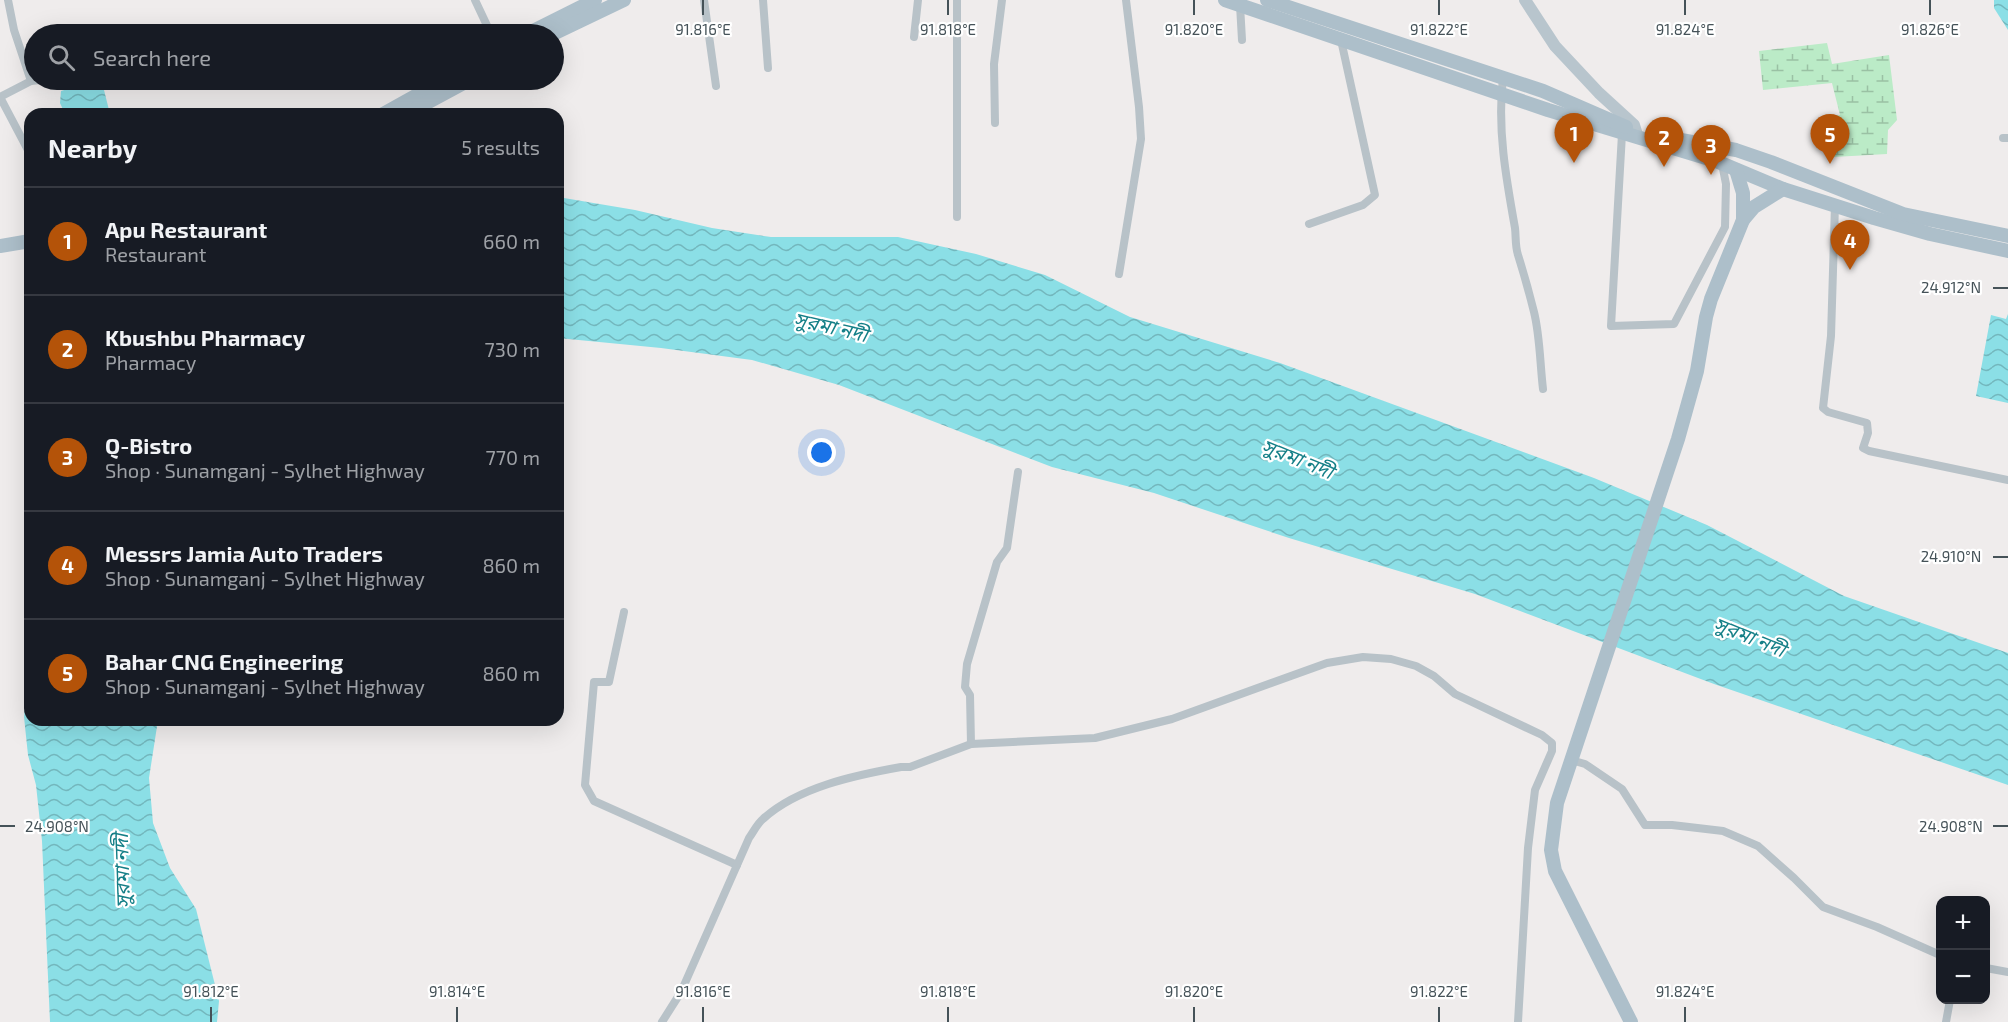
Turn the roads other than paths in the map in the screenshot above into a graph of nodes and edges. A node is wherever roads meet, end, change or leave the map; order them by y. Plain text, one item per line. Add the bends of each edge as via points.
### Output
1 (8, 0) edge
2 (475, 0) edge
3 (595, 0) edge
4 (624, 0) edge
5 (704, 0) edge
6 (762, 0) edge
7 (918, 0) edge
8 (957, 0) edge
9 (1002, 0) edge
10 (1126, 0) edge
11 (1225, 0) edge
12 (1266, 0) edge
13 (1525, 0) edge
14 (1240, 5) junction
15 (486, 24) edge
16 (547, 24) edge
17 (564, 29) edge
18 (914, 37) dead end
19 (1242, 40) dead end
20 (1341, 40) junction
21 (1410, 46) junction
22 (24, 60) edge
23 (1405, 61) junction
24 (768, 68) dead end
25 (1503, 78) junction
26 (24, 85) edge
27 (716, 86) dead end
28 (426, 90) edge
29 (450, 90) edge
30 (1543, 91) junction
31 (1501, 95) junction
32 (1538, 107) junction
33 (394, 108) edge
34 (417, 108) edge
35 (995, 123) dead end
36 (1623, 134) junction
37 (1638, 135) junction
38 (24, 143) edge
39 (1771, 162) junction
40 (1722, 164) junction
41 (1736, 170) junction
42 (1764, 181) junction
43 (1783, 189) junction
44 (1835, 205) junction
45 (957, 216) dead end
46 (1743, 220) junction
47 (1309, 224) dead end
48 (2008, 236) edge
49 (24, 243) edge
50 (0, 246) edge
51 (2008, 251) edge
52 (1119, 274) dead end
53 (1543, 389) dead end
54 (1018, 472) dead end
55 (2008, 480) edge
56 (624, 612) dead end
57 (971, 744) junction
58 (1571, 760) junction
59 (737, 865) junction
60 (1936, 953) edge
61 (1990, 969) edge
62 (2008, 972) edge
63 (1949, 1004) edge
64 (662, 1022) edge
65 (1518, 1022) edge
66 (1632, 1022) edge
67 (1946, 1022) edge

1 - 22 street
2 - 15 street
3 - 16 main road
4 - 17 main road
5 - 27 street
6 - 24 street
7 - 18 street
8 - 45 street
9 - 35 street via 994,64
10 - 52 street via 1141,139
11 - 14 main road
12 - 21 main road
13 - 37 main road via 1555,46 1634,124
14 - 19 street
14 - 20 main road
20 - 23 main road
20 - 47 street via 1375,195 1363,205
21 - 23 main road
21 - 25 main road
23 - 31 main road
25 - 30 main road
25 - 31 street
26 - 38 street via 0,97
28 - 33 main road
29 - 34 main road
30 - 32 main road
30 - 37 main road
31 - 32 main road
31 - 53 street via 1507,193 1517,253 1534,312
32 - 36 main road
36 - 37 main road
36 - 40 street via 1611,326 1674,324 1725,227
37 - 39 main road via 1736,150
37 - 40 main road
39 - 42 main road
39 - 48 main road via 1903,214
40 - 41 main road
41 - 42 main road
41 - 46 main road via 1743,193
42 - 43 main road
43 - 44 main road
43 - 46 main road
44 - 51 main road via 1930,234
44 - 55 street via 1831,336 1823,408 1867,423 1863,448 1869,451
46 - 58 main road via 1706,317 1697,372 1678,439
49 - 50 main road
54 - 57 street via 1007,548 997,562 967,664 965,687 970,695
56 - 59 street via 609,682 594,682 585,785 594,801
57 - 59 street via 910,768 837,781 778,807 761,820
57 - 65 street via 1095,738 1172,719 1327,663 1363,657 1416,666 1455,694 1552,743 1535,790
58 - 60 street via 1585,764 1622,789 1645,825 1723,831 1758,846 1823,907
58 - 66 main road via 1553,827 1551,850 1555,871
59 - 64 street via 681,992
61 - 62 street
63 - 67 street

